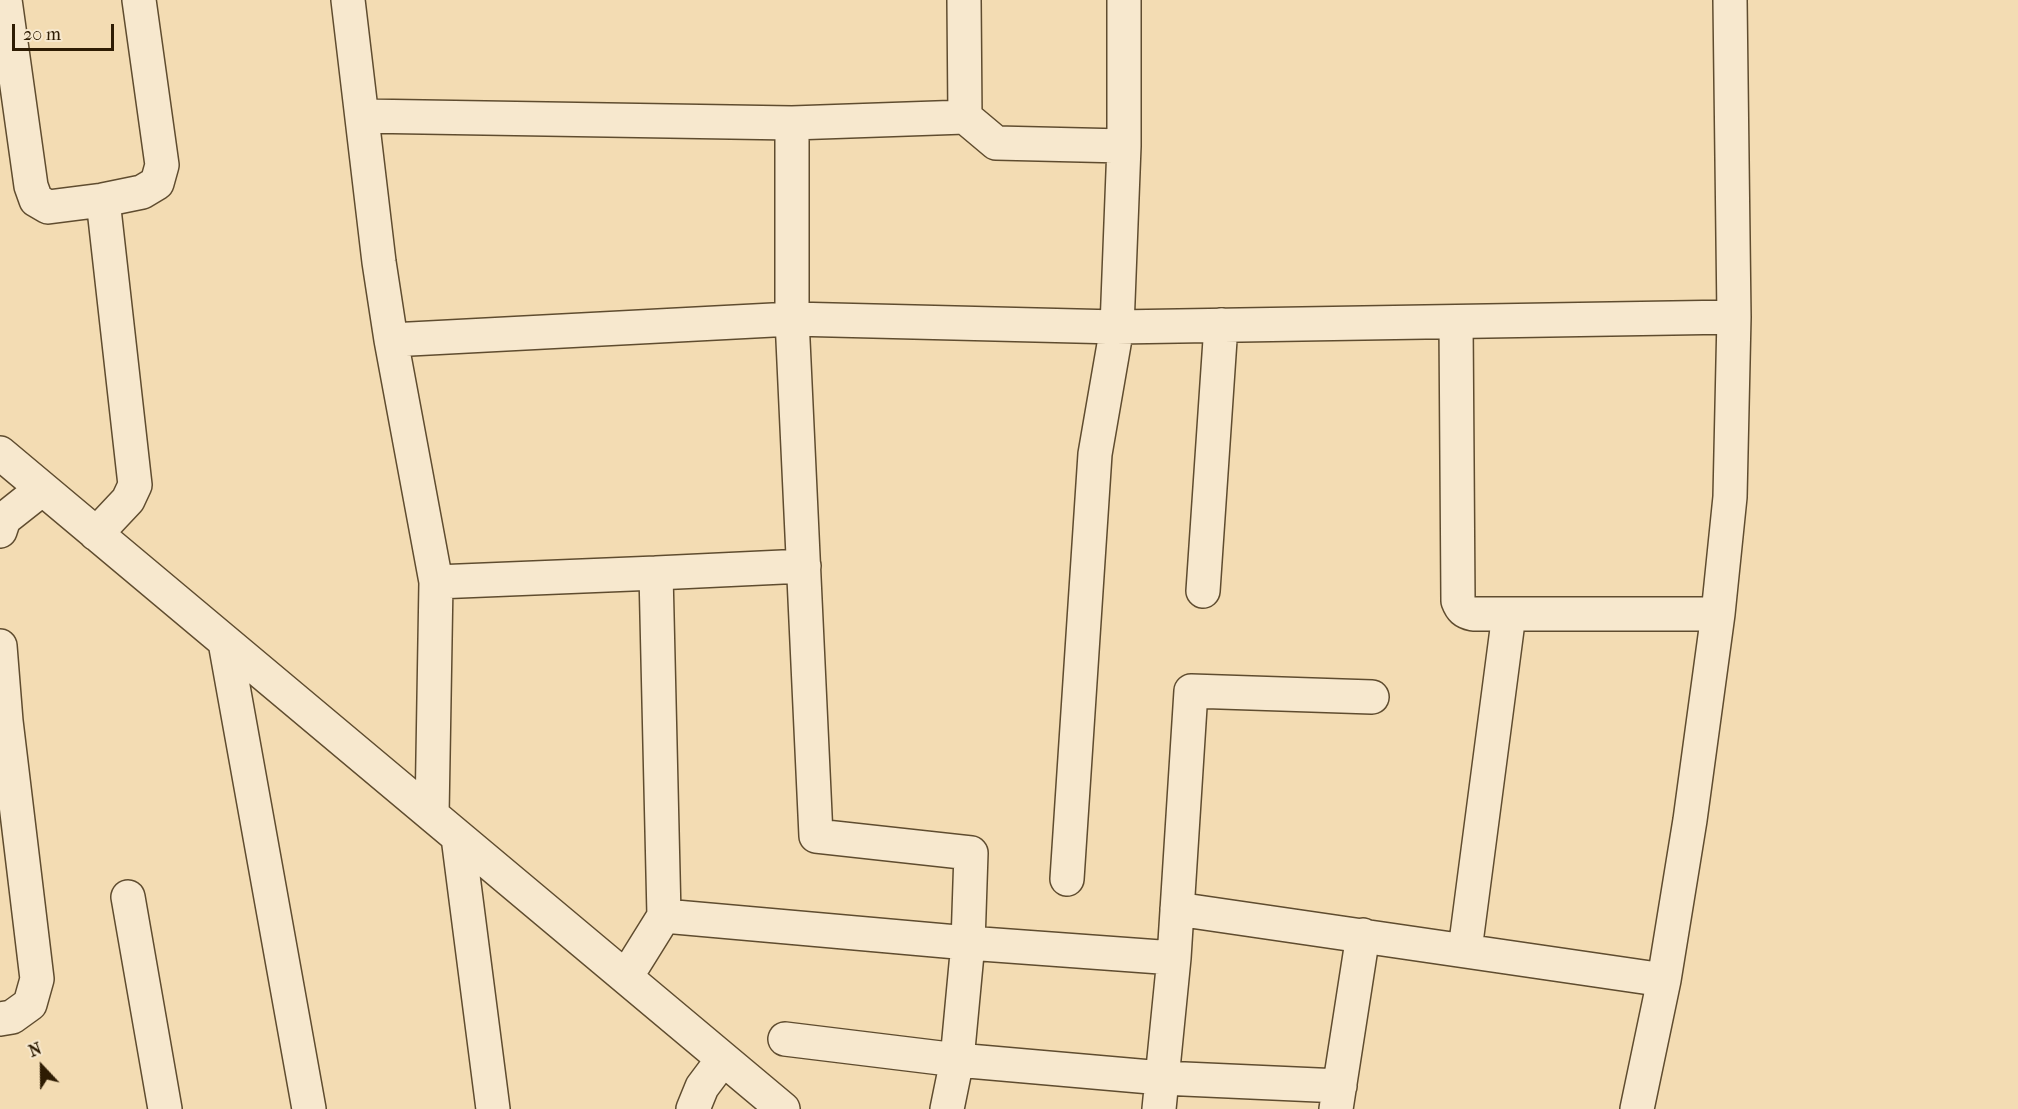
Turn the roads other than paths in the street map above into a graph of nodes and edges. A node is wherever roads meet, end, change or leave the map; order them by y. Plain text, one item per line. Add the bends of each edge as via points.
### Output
1 (5, 0) edge
2 (139, 0) edge
3 (348, 0) edge
4 (964, 0) edge
5 (1124, 0) edge
6 (1730, 0) edge
7 (362, 116) junction
8 (965, 117) junction
9 (792, 123) junction
10 (1124, 146) junction
11 (103, 200) junction
12 (1734, 317) junction
13 (792, 319) junction
14 (1456, 322) junction
15 (1221, 325) junction
16 (1117, 327) junction
17 (391, 340) junction
18 (0, 453) edge
19 (42, 489) junction
20 (0, 531) edge
21 (96, 534) junction
22 (804, 566) junction
23 (656, 573) junction
24 (436, 582) junction
25 (1203, 591) dead end
26 (1509, 614) junction
27 (1718, 614) junction
28 (225, 642) junction
29 (0, 646) edge
30 (1372, 698) dead end
31 (3, 721) edge
32 (432, 815) junction
33 (458, 837) junction
34 (1067, 879) dead end
35 (128, 897) dead end
36 (1177, 909) junction
37 (664, 915) junction
38 (1363, 935) junction
39 (968, 943) junction
40 (1466, 950) junction
41 (1174, 958) junction
42 (626, 977) junction
43 (1665, 980) junction
44 (0, 1019) edge
45 (785, 1039) dead end
46 (723, 1059) junction
47 (957, 1060) junction
48 (1161, 1094) edge
49 (1338, 1097) edge
50 (165, 1109) edge
51 (309, 1109) edge
52 (493, 1109) edge
53 (693, 1109) edge
54 (783, 1109) edge
55 (947, 1109) edge
56 (1637, 1109) edge

1 - 11 street via 36,200 48,207
2 - 11 street via 162,165 157,183 142,192
3 - 7 street
4 - 8 street
5 - 10 street
6 - 12 street
7 - 9 street
7 - 17 street
8 - 9 street
8 - 10 street via 996,142
9 - 13 street
10 - 16 street
11 - 21 street via 135,485 128,500
12 - 14 street
12 - 27 street via 1730,497
13 - 16 street
13 - 17 street
13 - 22 street
14 - 15 street
14 - 26 street via 1458,601 1465,613
15 - 16 street
15 - 25 street
16 - 34 street via 1095,454
17 - 24 street
18 - 19 street
19 - 20 street via 4,519
19 - 21 street
21 - 28 street
22 - 23 street
22 - 39 street via 816,836 971,853
23 - 24 street
23 - 37 street
24 - 32 street
26 - 27 street
26 - 40 street
27 - 43 street
28 - 32 street
28 - 51 street
29 - 31 street
30 - 36 street via 1191,691
31 - 44 street via 37,979 30,1004 12,1017
32 - 33 street
33 - 42 street
33 - 52 street
35 - 50 street
36 - 38 street
36 - 41 street
37 - 39 street
37 - 42 street
38 - 40 street
38 - 49 street
39 - 41 street
39 - 47 street
40 - 43 street
41 - 48 street
42 - 46 street
43 - 56 street
45 - 47 street
46 - 53 street via 702,1087
46 - 54 street
47 - 48 street
47 - 55 street
48 - 49 street

